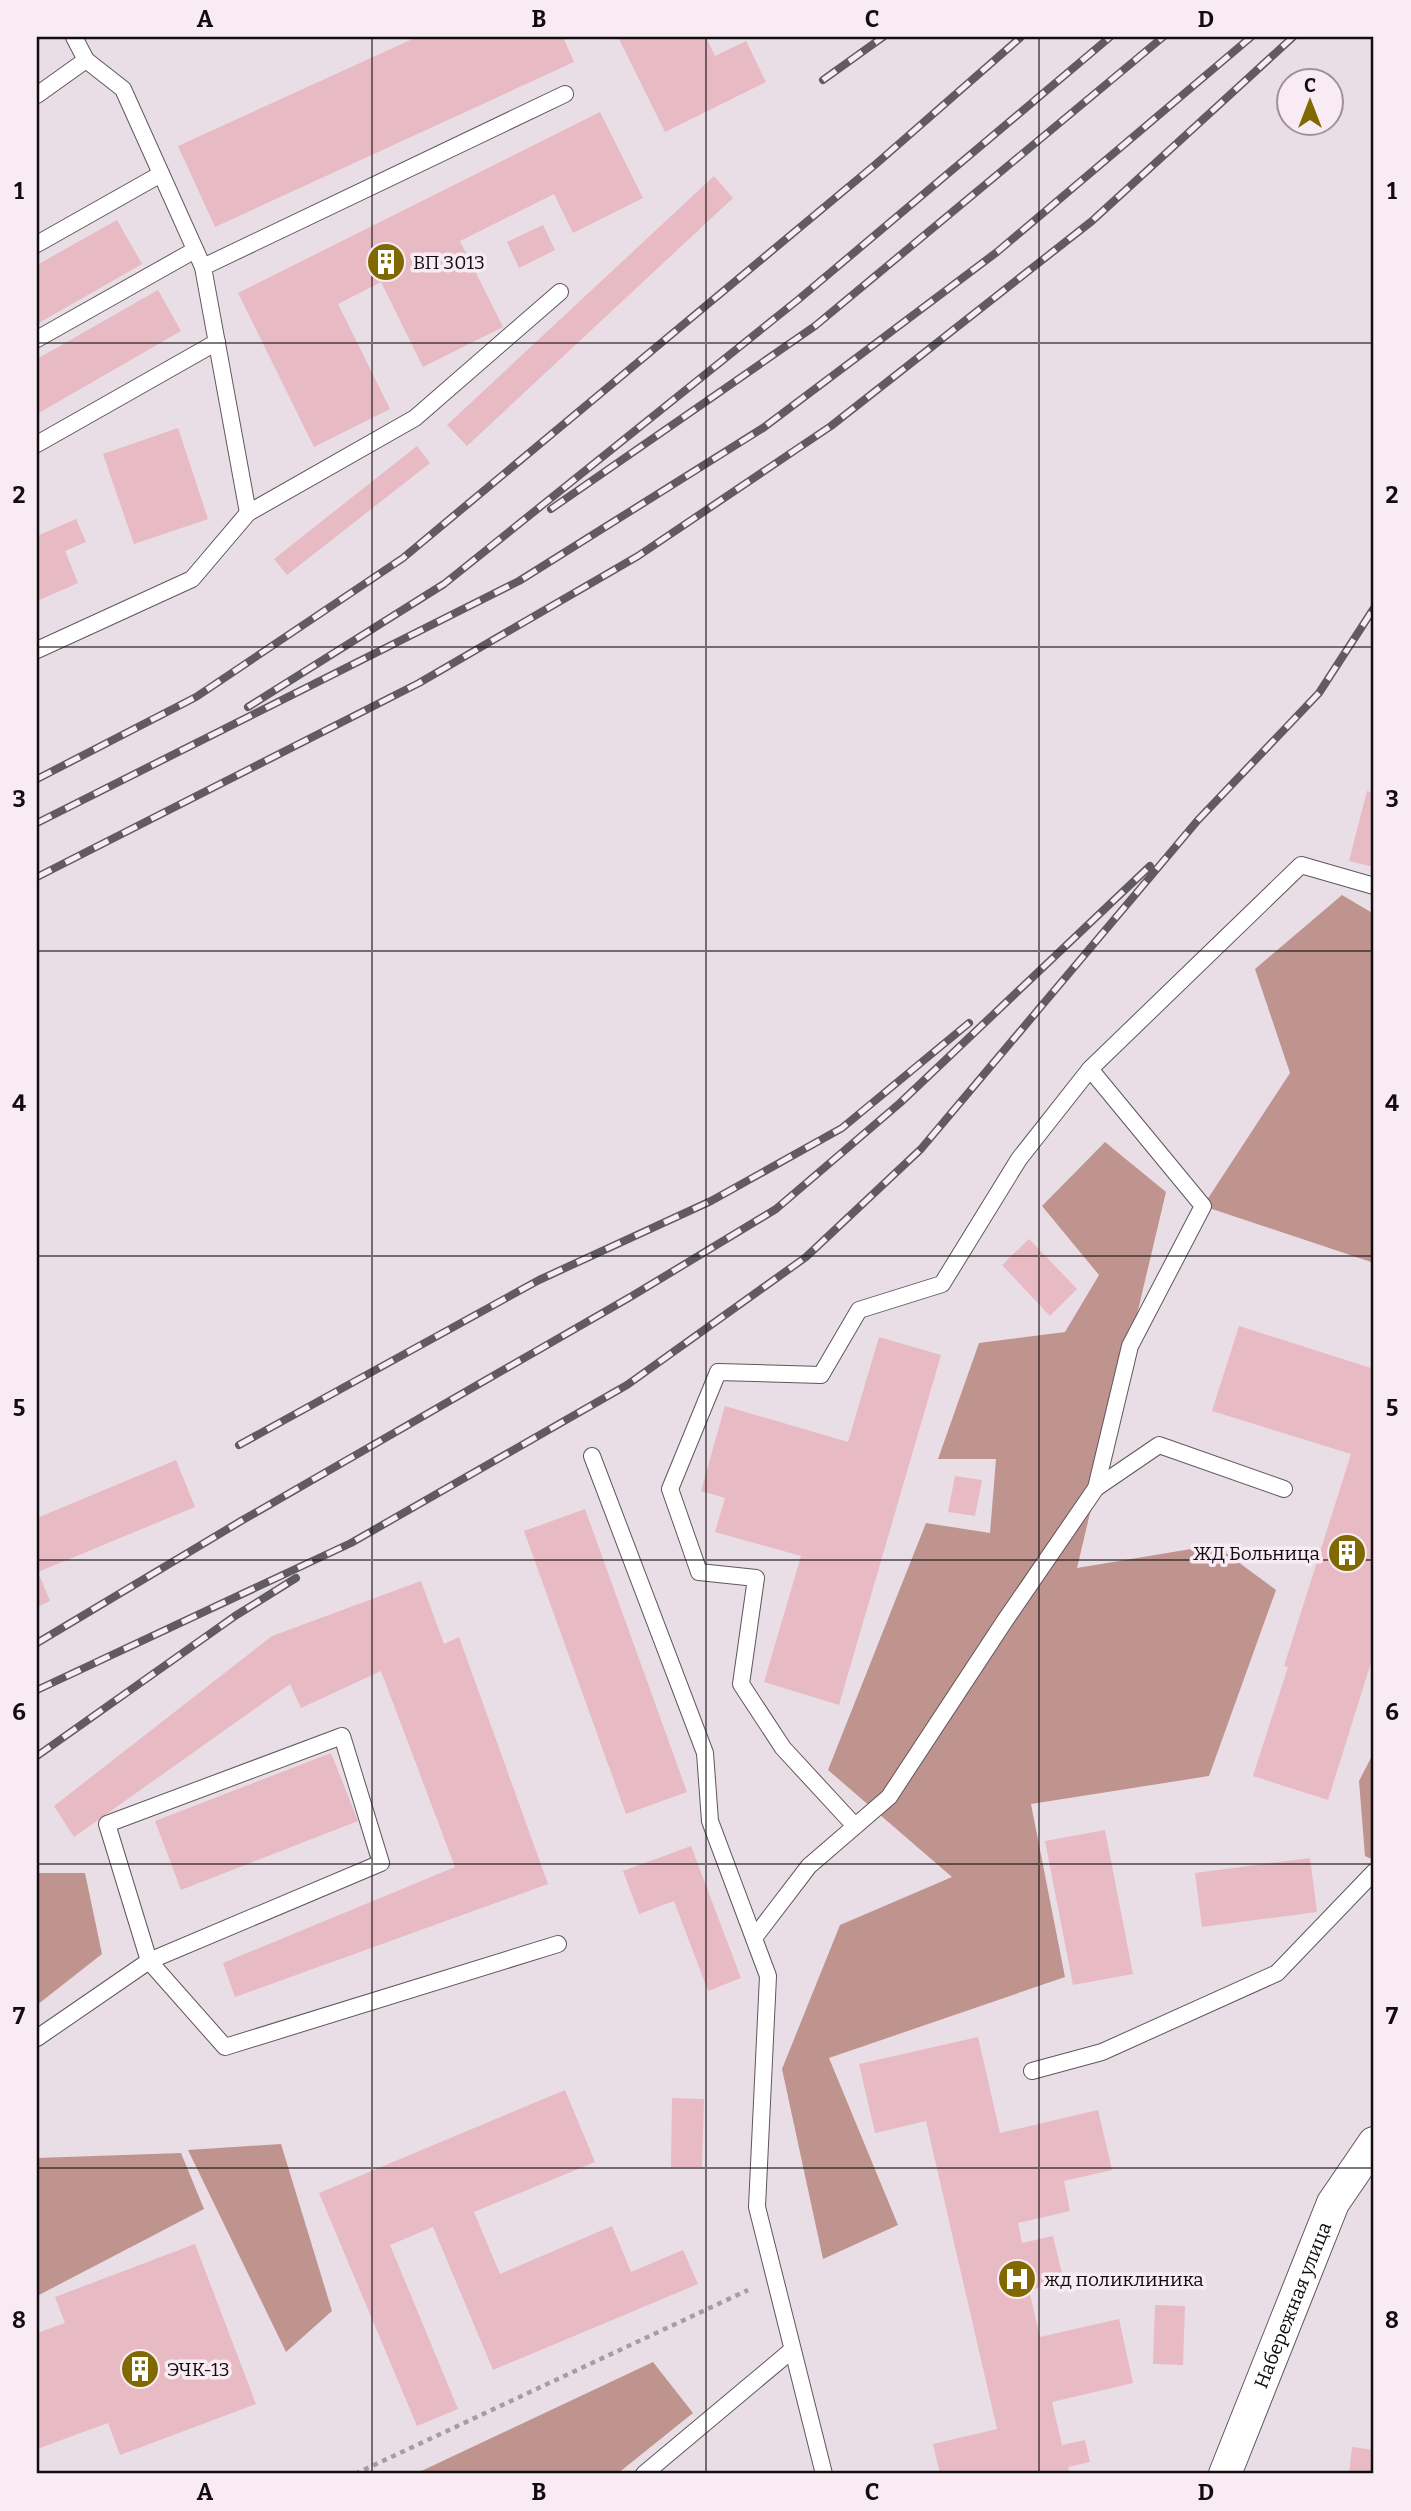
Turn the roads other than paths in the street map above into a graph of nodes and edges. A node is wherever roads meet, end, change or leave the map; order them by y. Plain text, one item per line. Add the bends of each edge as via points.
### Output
1 (74, 37) edge
2 (86, 60) junction
3 (565, 94) dead end
4 (37, 95) edge
5 (161, 174) junction
6 (37, 244) edge
7 (195, 250) junction
8 (203, 267) junction
9 (560, 292) dead end
10 (37, 339) edge
11 (216, 342) junction
12 (37, 444) edge
13 (248, 513) junction
14 (37, 650) edge
15 (1374, 886) edge
16 (1090, 1069) junction
17 (592, 1456) dead end
18 (1096, 1488) junction
19 (1284, 1489) dead end
20 (855, 1826) junction
21 (1374, 1872) edge
22 (754, 1938) junction
23 (558, 1944) dead end
24 (149, 1961) junction
25 (37, 2038) edge
26 (1032, 2071) dead end
27 (1374, 2143) edge
28 (792, 2350) junction
29 (644, 2474) edge
30 (824, 2474) edge
31 (1225, 2474) edge

1 - 2 lane
2 - 4 lane
2 - 5 lane via 123,89
3 - 8 lane
5 - 6 lane
5 - 7 lane
7 - 8 lane
7 - 10 lane
8 - 11 lane
9 - 13 lane via 415,418
11 - 12 lane
11 - 13 lane
13 - 14 lane via 192,579
15 - 16 lane via 1301,865
16 - 18 lane via 1203,1206 1130,1346
16 - 20 lane via 1019,1159 942,1284 859,1310 821,1375 718,1372 670,1489 699,1572 756,1578 741,1684 783,1748
17 - 22 lane via 705,1753 710,1821
18 - 19 lane via 1159,1445
18 - 20 lane via 889,1797
20 - 22 lane via 809,1866
21 - 26 lane via 1277,1973 1102,2052
22 - 28 lane via 768,1976 757,2207
23 - 24 lane via 225,2047
24 - 24 lane via 381,1863 342,1736 107,1824
24 - 25 lane
27 - 31 street, Набережная улица via 1333,2203
28 - 29 lane
28 - 30 lane

